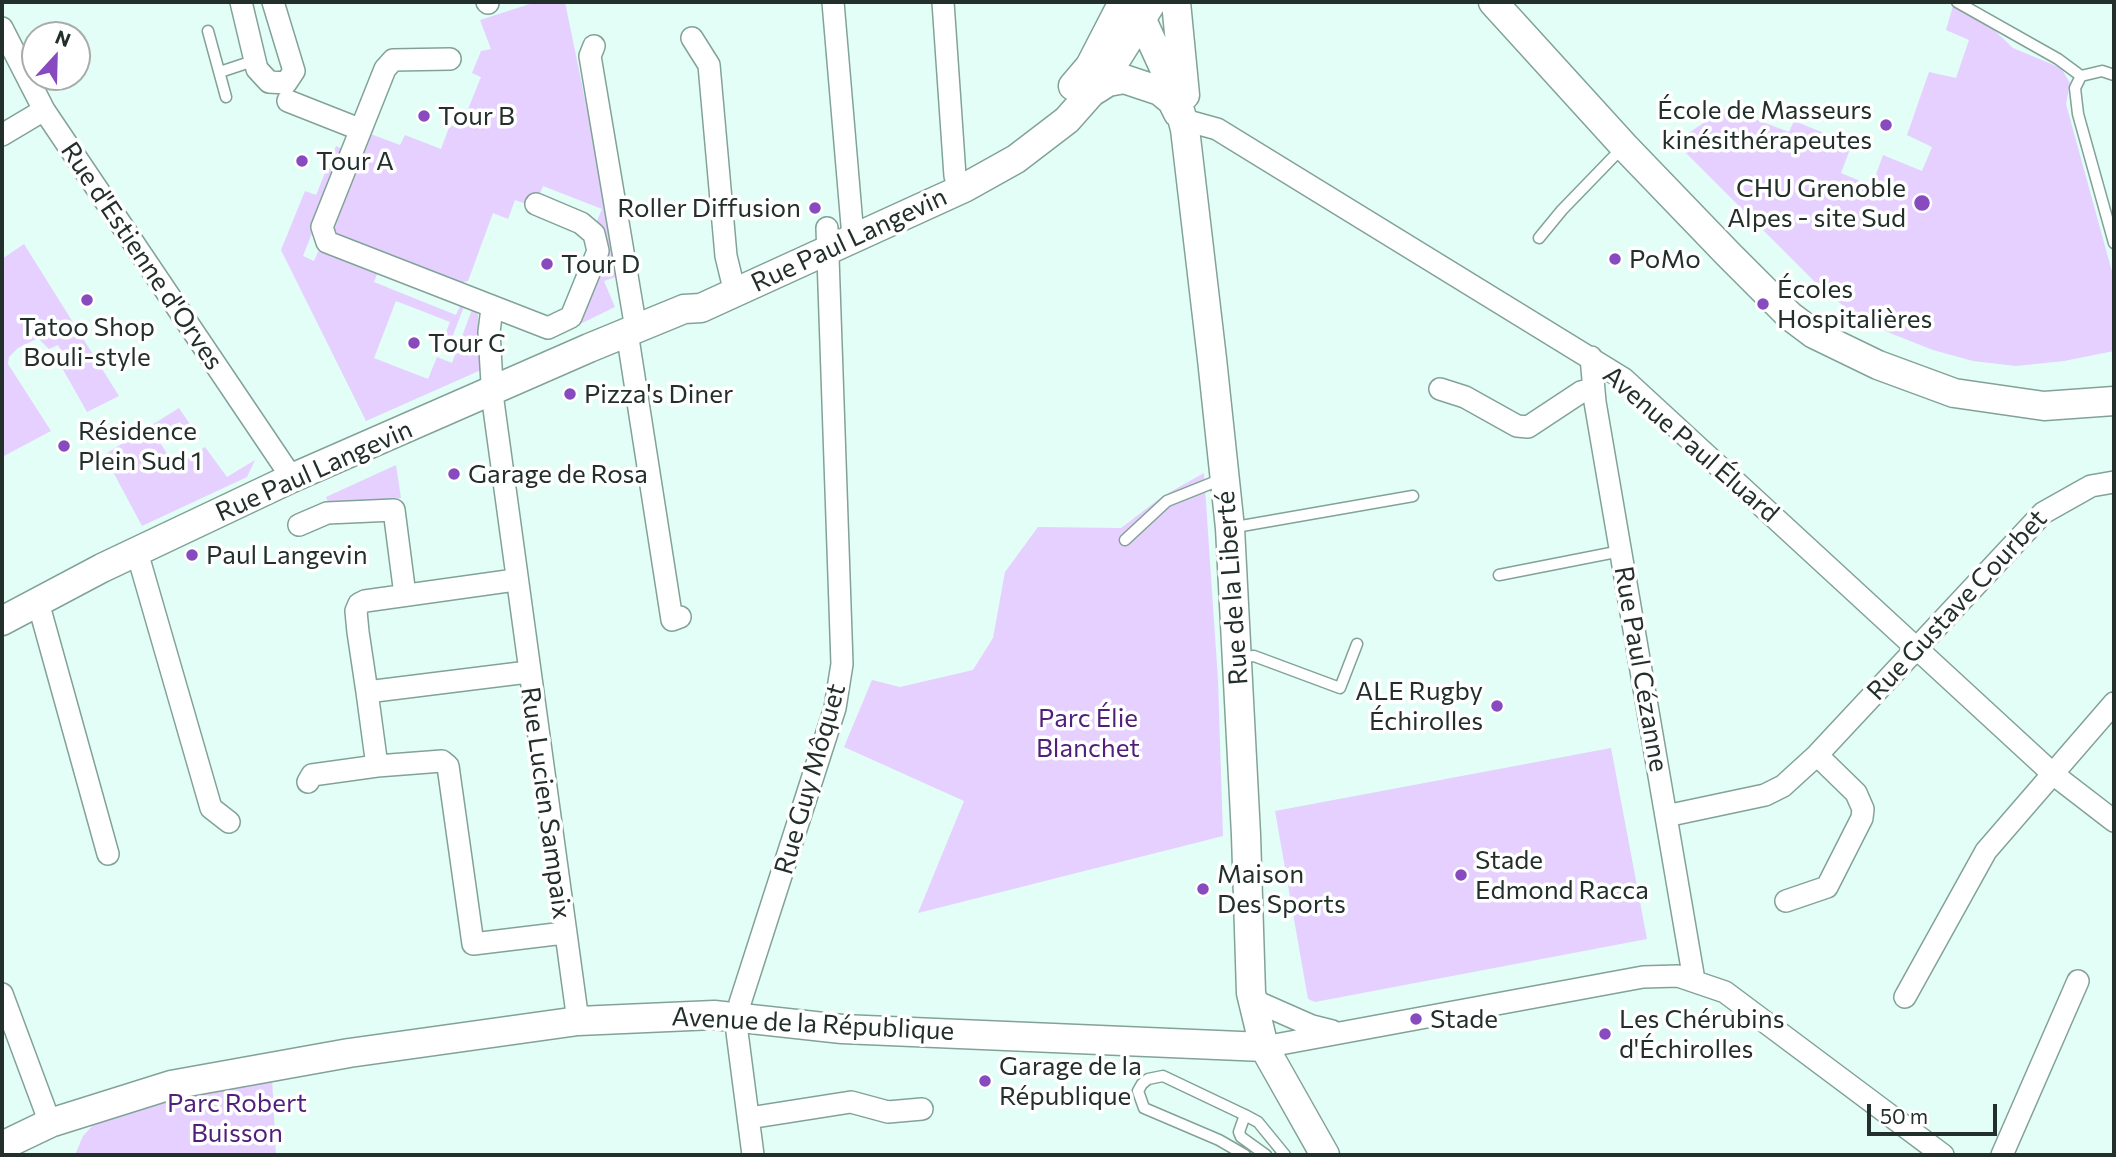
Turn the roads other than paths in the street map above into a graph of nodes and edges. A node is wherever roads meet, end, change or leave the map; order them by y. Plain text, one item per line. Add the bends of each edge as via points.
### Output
1 (241, 2) edge
2 (273, 2) edge
3 (833, 2) edge
4 (943, 2) edge
5 (1176, 2) edge
6 (1493, 2) edge
7 (1517, 2) edge
8 (1957, 2) edge
9 (1140, 6) edge
10 (2, 28) edge
11 (208, 32) dead end
12 (692, 38) dead end
13 (594, 46) dead end
14 (450, 59) dead end
15 (256, 60) junction
16 (220, 72) junction
17 (1183, 75) junction
18 (2114, 75) edge
19 (2081, 76) junction
20 (1092, 92) junction
21 (226, 97) dead end
22 (288, 101) dead end
23 (44, 110) junction
24 (1185, 122) junction
25 (359, 129) junction
26 (2, 135) edge
27 (1624, 146) junction
28 (959, 182) junction
29 (536, 204) dead end
30 (841, 233) junction
31 (1539, 238) dead end
32 (2114, 243) edge
33 (732, 284) junction
34 (492, 308) junction
35 (632, 331) junction
36 (1591, 358) junction
37 (1878, 365) junction
38 (2114, 384) edge
39 (1440, 389) dead end
40 (1593, 389) junction
41 (492, 390) junction
42 (1990, 397) junction
43 (2114, 401) edge
44 (292, 478) junction
45 (1224, 478) junction
46 (2114, 482) edge
47 (1413, 496) dead end
48 (299, 525) dead end
49 (1230, 528) junction
50 (1125, 540) dead end
51 (1621, 551) junction
52 (137, 552) junction
53 (1499, 575) dead end
54 (515, 580) junction
55 (405, 595) junction
56 (38, 602) junction
57 (680, 617) dead end
58 (2, 621) edge
59 (1357, 644) dead end
60 (1915, 647) junction
61 (1237, 657) junction
62 (528, 672) junction
63 (367, 692) junction
64 (2114, 703) edge
65 (1817, 755) junction
66 (377, 766) junction
67 (2053, 774) junction
68 (308, 782) dead end
69 (1666, 816) junction
70 (2114, 821) edge
71 (229, 822) dead end
72 (108, 854) dead end
73 (1786, 901) dead end
74 (564, 933) junction
75 (1694, 981) junction
76 (2078, 981) dead end
77 (2, 994) edge
78 (1905, 998) dead end
79 (1253, 1000) junction
80 (738, 1018) junction
81 (578, 1021) junction
82 (1338, 1032) junction
83 (1264, 1047) junction
84 (922, 1109) dead end
85 (1245, 1115) junction
86 (749, 1118) junction
87 (50, 1123) junction
88 (2, 1146) edge
89 (753, 1155) edge
90 (1245, 1155) edge
91 (1266, 1155) edge
92 (1285, 1155) edge
93 (1325, 1155) edge
94 (1943, 1155) edge
95 (2002, 1155) edge

1 - 15 street
2 - 15 street via 294,71 286,83 269,82 257,69
3 - 30 street, Rue Guy Môquet
4 - 28 street, Rue Paul Langevin
5 - 17 street, Rue de la Liberté
6 - 27 street
7 - 37 street via 1787,291 1832,333
8 - 19 lane
9 - 17 street, Rue de la Liberté via 1151,20 1169,29
9 - 20 street, Rue Paul Langevin via 1105,77
9 - 24 street, Rue de la Liberté
9 - 28 street, Rue Paul Langevin via 1106,39 1090,66 1040,121
10 - 23 street, Rue d'Estienne d'Orves
11 - 16 lane
12 - 33 street, Rue Paul Langevin via 709,65
13 - 35 street via 590,56
14 - 25 street via 393,60
15 - 16 lane
16 - 21 lane
17 - 24 street, Rue de la Liberté
18 - 19 lane via 2102,71
19 - 32 lane via 2075,89 2078,114
20 - 24 street via 1124,79 1149,86 1171,101
20 - 28 street, Rue Paul Langevin via 1067,120 1016,159
22 - 25 street
23 - 26 street
23 - 44 street, Rue d'Estienne d'Orves
24 - 36 street, Avenue Paul Éluard via 1217,129
24 - 45 street, Rue de la Liberté
25 - 34 street via 322,227 327,242
27 - 31 lane
27 - 37 street via 1790,316 1838,348
28 - 30 street, Rue Paul Langevin
29 - 34 street via 581,223 594,234 598,251 571,317 548,328
30 - 33 street, Rue Paul Langevin
30 - 80 street, Rue Guy Môquet via 842,663 835,708
33 - 35 street, Rue Paul Langevin
34 - 41 street
35 - 41 street, Rue Paul Langevin
35 - 57 street via 672,620
36 - 40 street, Rue Paul Cézanne
36 - 60 street, Avenue Paul Éluard via 1624,379
37 - 42 street via 1954,393
38 - 42 street
39 - 40 street, Avenue Paul Éluard via 1528,427
40 - 51 street, Rue Paul Cézanne
41 - 44 street, Rue Paul Langevin
41 - 54 street, Rue Lucien Sampaix
42 - 43 street via 2044,406
44 - 52 street, Rue Paul Langevin
45 - 49 street, Rue de la Liberté
45 - 50 lane via 1167,501
46 - 60 street, Rue Gustave Courbet via 2091,486 2053,505
47 - 49 lane
48 - 55 street via 327,513 394,510
49 - 61 street, Rue de la Liberté
51 - 53 lane
51 - 69 street, Rue Paul Cézanne
52 - 56 street, Rue Paul Langevin
52 - 71 street via 211,808
54 - 55 street
54 - 62 street, Rue Lucien Sampaix
55 - 63 street via 365,601 356,611
56 - 58 street, Rue Paul Langevin
56 - 72 street
59 - 61 lane via 1340,688 1254,656
60 - 65 street, Rue Gustave Courbet
60 - 67 street, Avenue Paul Éluard
61 - 79 street, Rue de la Liberté
62 - 63 street, Rue Lucien Sampaix
62 - 74 street, Rue Lucien Sampaix
63 - 66 street
64 - 67 street
65 - 69 street, Rue Gustave Courbet via 1775,791
65 - 73 street via 1856,793 1862,818 1827,887
66 - 68 street, Rue Lucien Sampaix via 312,775
66 - 74 street, Rue Lucien Sampaix via 442,761 448,766 473,944
67 - 70 street, Avenue Paul Éluard
67 - 78 street via 1986,851
69 - 75 street, Rue Paul Cézanne
74 - 81 street, Rue Lucien Sampaix
75 - 82 street via 1678,976 1643,977
75 - 94 street via 1725,992 1756,1013
76 - 95 street
77 - 87 street
79 - 82 street via 1312,1026
79 - 83 street, Rue de la Liberté
80 - 81 street, Avenue de la République via 677,1014
80 - 83 street, Avenue de la République via 842,1029
80 - 86 street, Rue Guy Môquet
81 - 87 street, Avenue de la République via 214,1076
82 - 83 street
83 - 93 street
84 - 86 street via 888,1112 851,1102
85 - 90 lane via 1163,1076 1147,1079 1138,1091 1144,1108
85 - 91 lane via 1241,1137
85 - 92 lane via 1258,1122
86 - 89 street, Rue Guy Môquet
87 - 88 street, Avenue de la République

